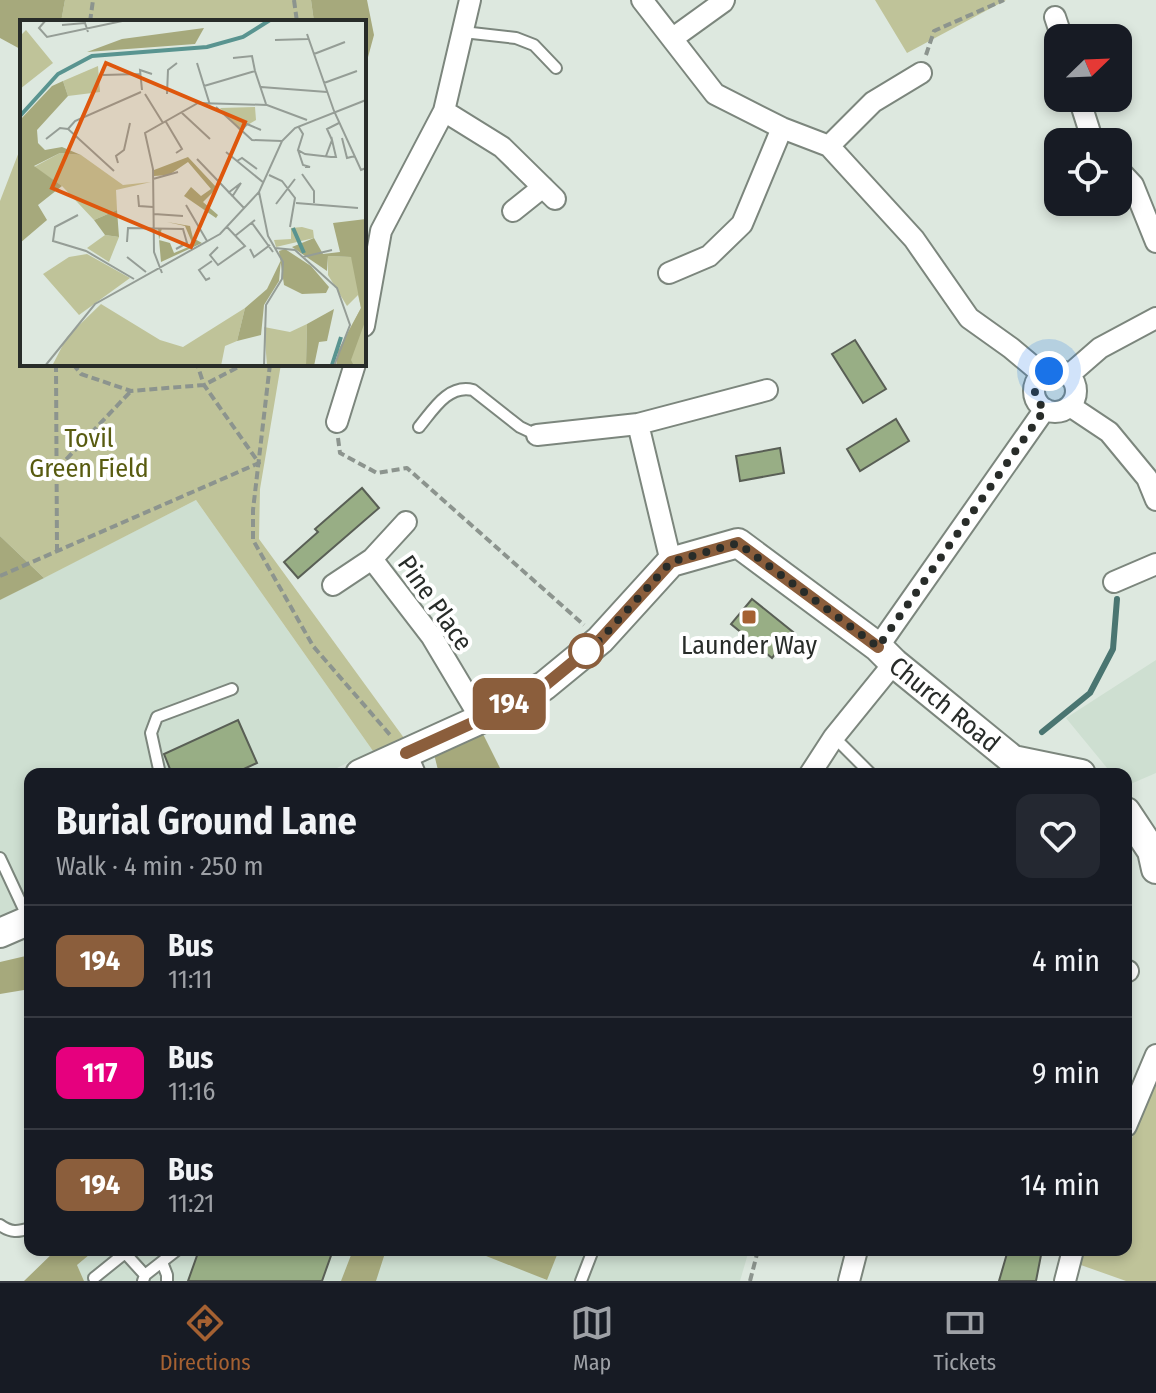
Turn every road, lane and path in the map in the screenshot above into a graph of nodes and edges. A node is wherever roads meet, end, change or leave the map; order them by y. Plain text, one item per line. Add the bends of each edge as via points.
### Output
1 (93, 0) edge
2 (294, 0) edge
3 (470, 0) edge
4 (642, 0) edge
5 (724, 0) edge
6 (1004, 0) edge
7 (1055, 17) dead end
8 (90, 20) edge
9 (297, 20) edge
10 (1057, 24) edge
11 (463, 32) junction
12 (673, 38) junction
13 (556, 68) dead end
14 (921, 73) joint
15 (444, 111) junction
16 (782, 128) junction
17 (829, 146) junction
18 (1132, 184) edge
19 (513, 211) dead end
20 (1156, 242) edge
21 (669, 273) dead end
22 (366, 315) edge
23 (1156, 318) edge
24 (56, 366) edge
25 (75, 366) edge
26 (198, 366) edge
27 (240, 366) edge
28 (270, 366) edge
29 (354, 366) edge
30 (1042, 374) junction
31 (1069, 375) junction
32 (204, 385) junction
33 (767, 390) dead end
34 (131, 391) junction
35 (1070, 406) junction
36 (1045, 409) junction
37 (337, 422) joint
38 (638, 424) junction
39 (419, 427) dead end
40 (537, 435) joint
41 (259, 463) junction
42 (57, 470) junction
43 (1156, 500) edge
44 (406, 522) dead end
45 (57, 551) junction
46 (372, 559) junction
47 (671, 562) junction
48 (1156, 564) edge
49 (0, 576) edge
50 (1114, 582) dead end
51 (333, 585) dead end
52 (600, 640) junction
53 (886, 655) junction
54 (232, 689) dead end
55 (481, 719) junction
56 (834, 737) junction
57 (410, 764) edge
58 (1011, 767) edge
59 (159, 768) edge
60 (390, 768) edge
61 (814, 768) edge
62 (865, 768) edge
63 (1132, 821) edge
64 (0, 858) edge
65 (1156, 869) edge
66 (24, 909) edge
67 (24, 924) edge
68 (0, 933) edge
69 (1156, 1055) edge
70 (1132, 1112) edge
71 (0, 1225) edge
72 (24, 1230) edge
73 (122, 1256) edge
74 (130, 1256) edge
75 (170, 1256) edge
76 (591, 1256) edge
77 (756, 1256) edge
78 (855, 1256) edge
79 (1072, 1256) edge
80 (162, 1262) junction
81 (94, 1278) dead end
82 (144, 1278) edge
83 (1069, 1280) edge
84 (167, 1281) edge
85 (581, 1281) edge
86 (750, 1281) edge
87 (849, 1281) edge

1 - 8 path
2 - 9 path
3 - 11 street
4 - 12 street
5 - 12 street
6 - 14 path via 934,31
7 - 10 street
11 - 13 lane via 516,38 534,45
11 - 15 street
12 - 16 street via 715,94
14 - 17 street via 873,102
15 - 19 street via 502,147 549,193
15 - 22 street via 381,231
16 - 17 street
16 - 21 street via 742,224 709,256
17 - 30 street via 914,239 969,318
18 - 20 street
23 - 31 street via 1100,348
24 - 42 path
25 - 34 path via 81,374
26 - 32 path
27 - 32 path
28 - 41 path
29 - 37 street
30 - 31 street via 1056,370
30 - 36 street via 1034,393
31 - 35 street via 1076,387
32 - 34 path
32 - 41 path
33 - 38 street
34 - 42 path
35 - 36 street
35 - 43 street via 1109,432 1147,478
36 - 53 street
37 - 52 path via 340,453 377,473 407,468
38 - 40 street
38 - 47 street
39 - 40 lane via 445,396 464,388
41 - 45 path
41 - 57 path via 253,540 313,646
42 - 45 path
44 - 46 street, Pine Place
45 - 49 path
46 - 51 street, Pine Place
46 - 55 street, Pine Place via 432,637
47 - 52 street
47 - 53 street, Church Road via 738,543
48 - 50 street
52 - 55 street via 544,686
53 - 56 street
53 - 58 street, Church Road
54 - 59 lane via 157,717 151,733
55 - 57 street
56 - 61 street
56 - 62 lane
57 - 60 street
63 - 65 street via 1152,851
64 - 66 lane
67 - 68 street
69 - 70 street
71 - 72 lane via 15,1232
73 - 81 lane
74 - 82 lane
75 - 80 lane
76 - 85 lane
77 - 86 path
78 - 87 street
79 - 83 street
80 - 82 lane
80 - 84 lane

